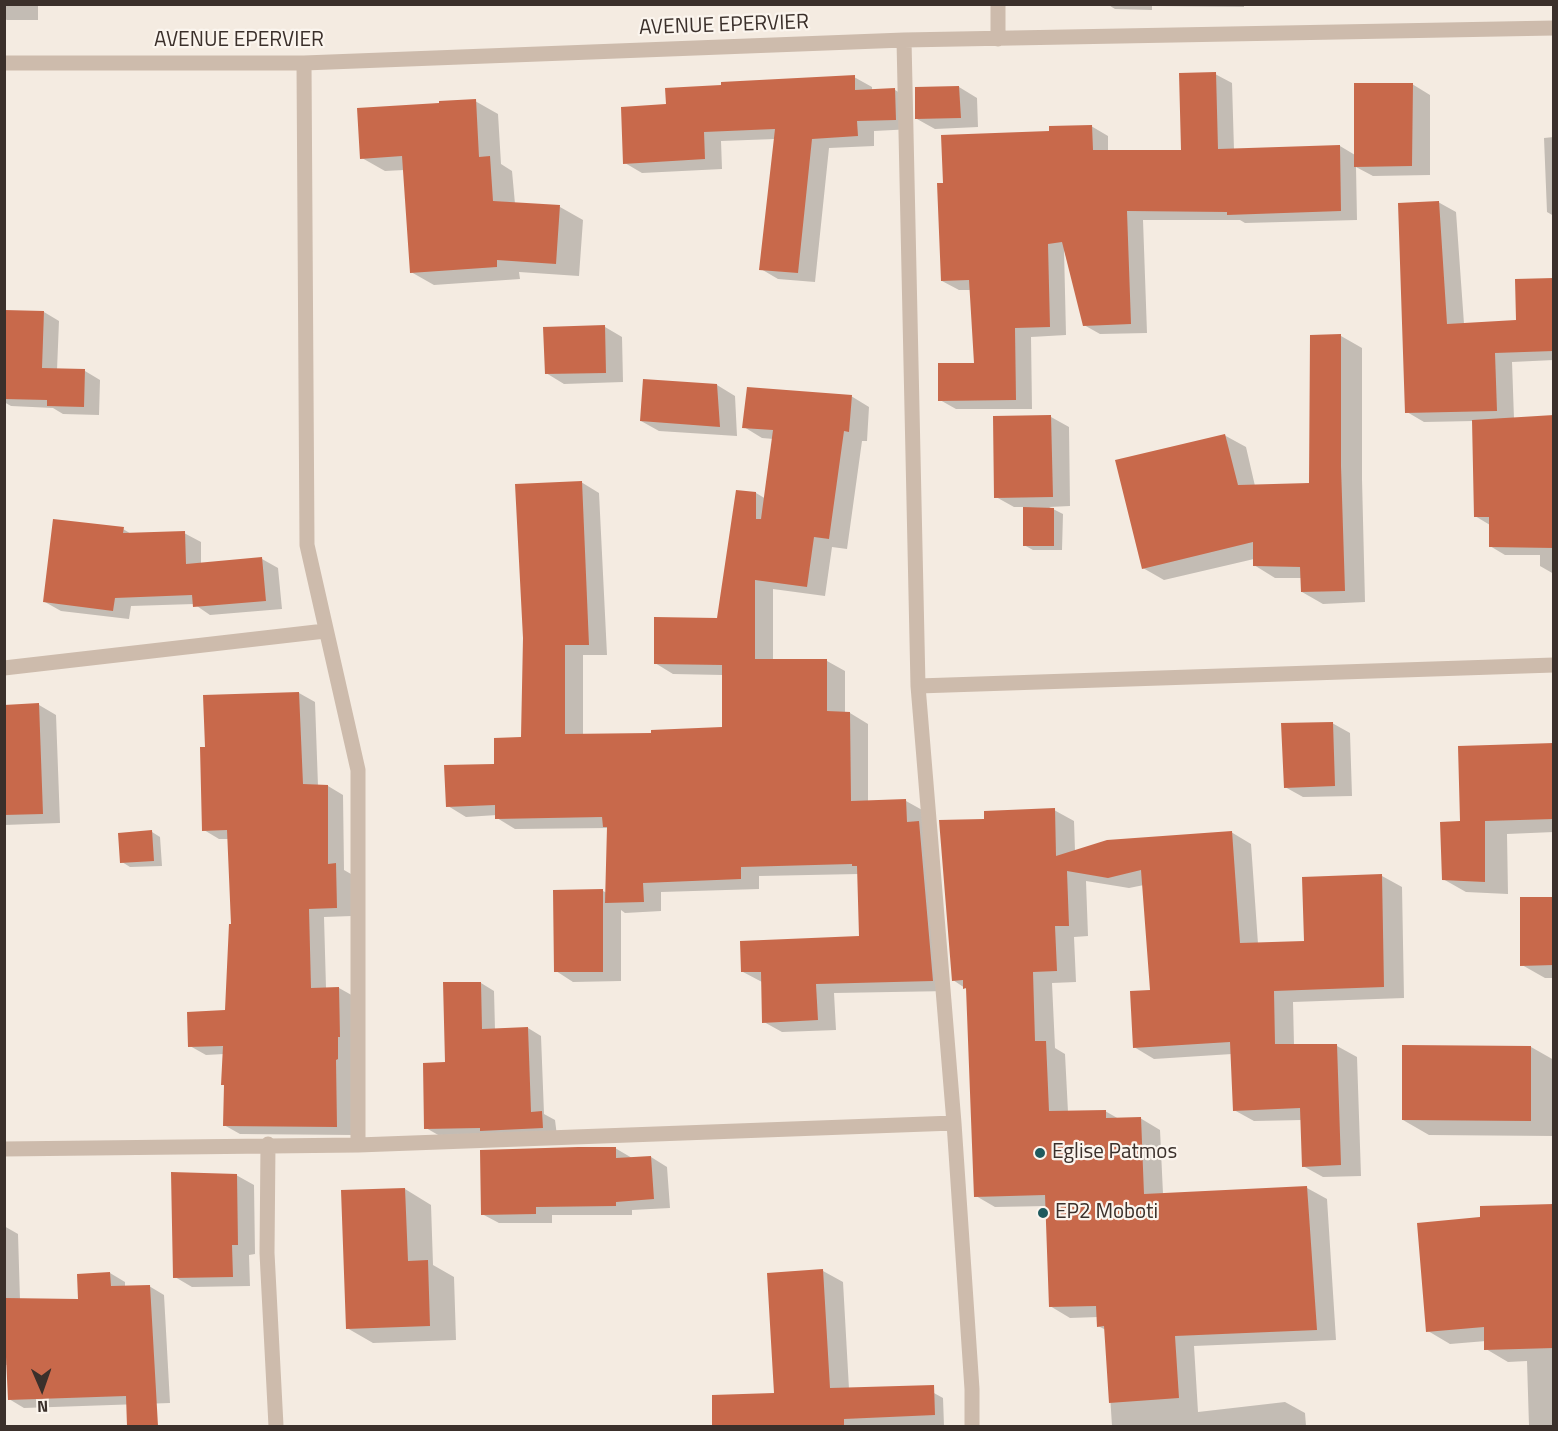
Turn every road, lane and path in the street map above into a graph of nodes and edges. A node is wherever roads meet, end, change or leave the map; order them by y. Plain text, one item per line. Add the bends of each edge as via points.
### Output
1 (998, 4) edge
2 (1554, 28) edge
3 (998, 39) junction
4 (904, 40) junction
5 (4, 63) edge
6 (303, 63) junction
7 (325, 631) junction
8 (1554, 665) edge
9 (4, 668) edge
10 (918, 686) junction
11 (954, 1123) junction
12 (268, 1144) junction
13 (358, 1145) junction
14 (4, 1149) edge
15 (276, 1426) edge
16 (972, 1426) edge

1 - 3 street
2 - 3 street, AVENUE EPERVIER
3 - 4 street, AVENUE EPERVIER
4 - 6 street, AVENUE EPERVIER
4 - 10 street
5 - 6 street, AVENUE EPERVIER
6 - 7 street via 307,545
7 - 9 street
7 - 13 street via 358,770
8 - 10 street
10 - 11 street
11 - 13 street
11 - 16 street
12 - 13 street
12 - 14 street
12 - 15 street via 267,1253

